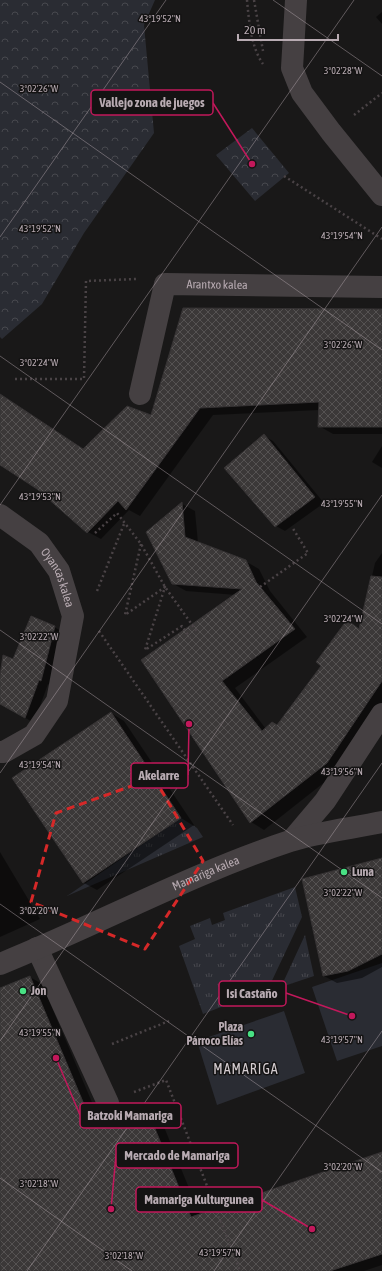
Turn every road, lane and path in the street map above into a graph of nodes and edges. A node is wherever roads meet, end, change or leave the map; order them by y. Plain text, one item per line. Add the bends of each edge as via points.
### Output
1 (247, 0) edge
2 (296, 0) edge
3 (266, 68) dead end
4 (382, 93) edge
5 (331, 132) junction
6 (284, 176) dead end
7 (382, 194) edge
8 (382, 239) edge
9 (137, 279) dead end
10 (382, 287) edge
11 (15, 379) dead end
12 (140, 394) dead end
13 (0, 515) edge
14 (124, 524) junction
15 (292, 527) dead end
16 (95, 533) dead end
17 (142, 544) junction
18 (165, 587) junction
19 (260, 587) dead end
20 (95, 595) dead end
21 (101, 632) dead end
22 (198, 633) dead end
23 (190, 638) dead end
24 (382, 714) edge
25 (0, 752) edge
26 (382, 822) edge
27 (233, 825) dead end
28 (292, 840) junction
29 (37, 948) junction
30 (0, 964) edge
31 (169, 1021) dead end
32 (88, 1055) junction
33 (108, 1103) joint
34 (240, 1271) edge

1 - 3 path via 258,56
2 - 5 street via 292,68 302,93
4 - 5 path
5 - 7 street
6 - 8 path
9 - 11 path via 86,281 84,379
10 - 12 street, Arantxo kalea via 165,284
13 - 25 street, Oyancas kalea via 39,543 59,571 73,616 57,701 34,735
14 - 16 path via 117,513
14 - 17 path
14 - 20 path
15 - 19 path via 308,553
17 - 18 path
17 - 18 path via 124,615
18 - 22 path
18 - 23 path via 145,650 182,626
21 - 27 path
24 - 28 street via 325,801
26 - 28 street, Mamariga kalea
28 - 29 street, Mamariga kalea via 191,878
29 - 30 street, Mamariga kalea
29 - 32 street
31 - 32 path
32 - 33 street
33 - 34 path via 166,1080

